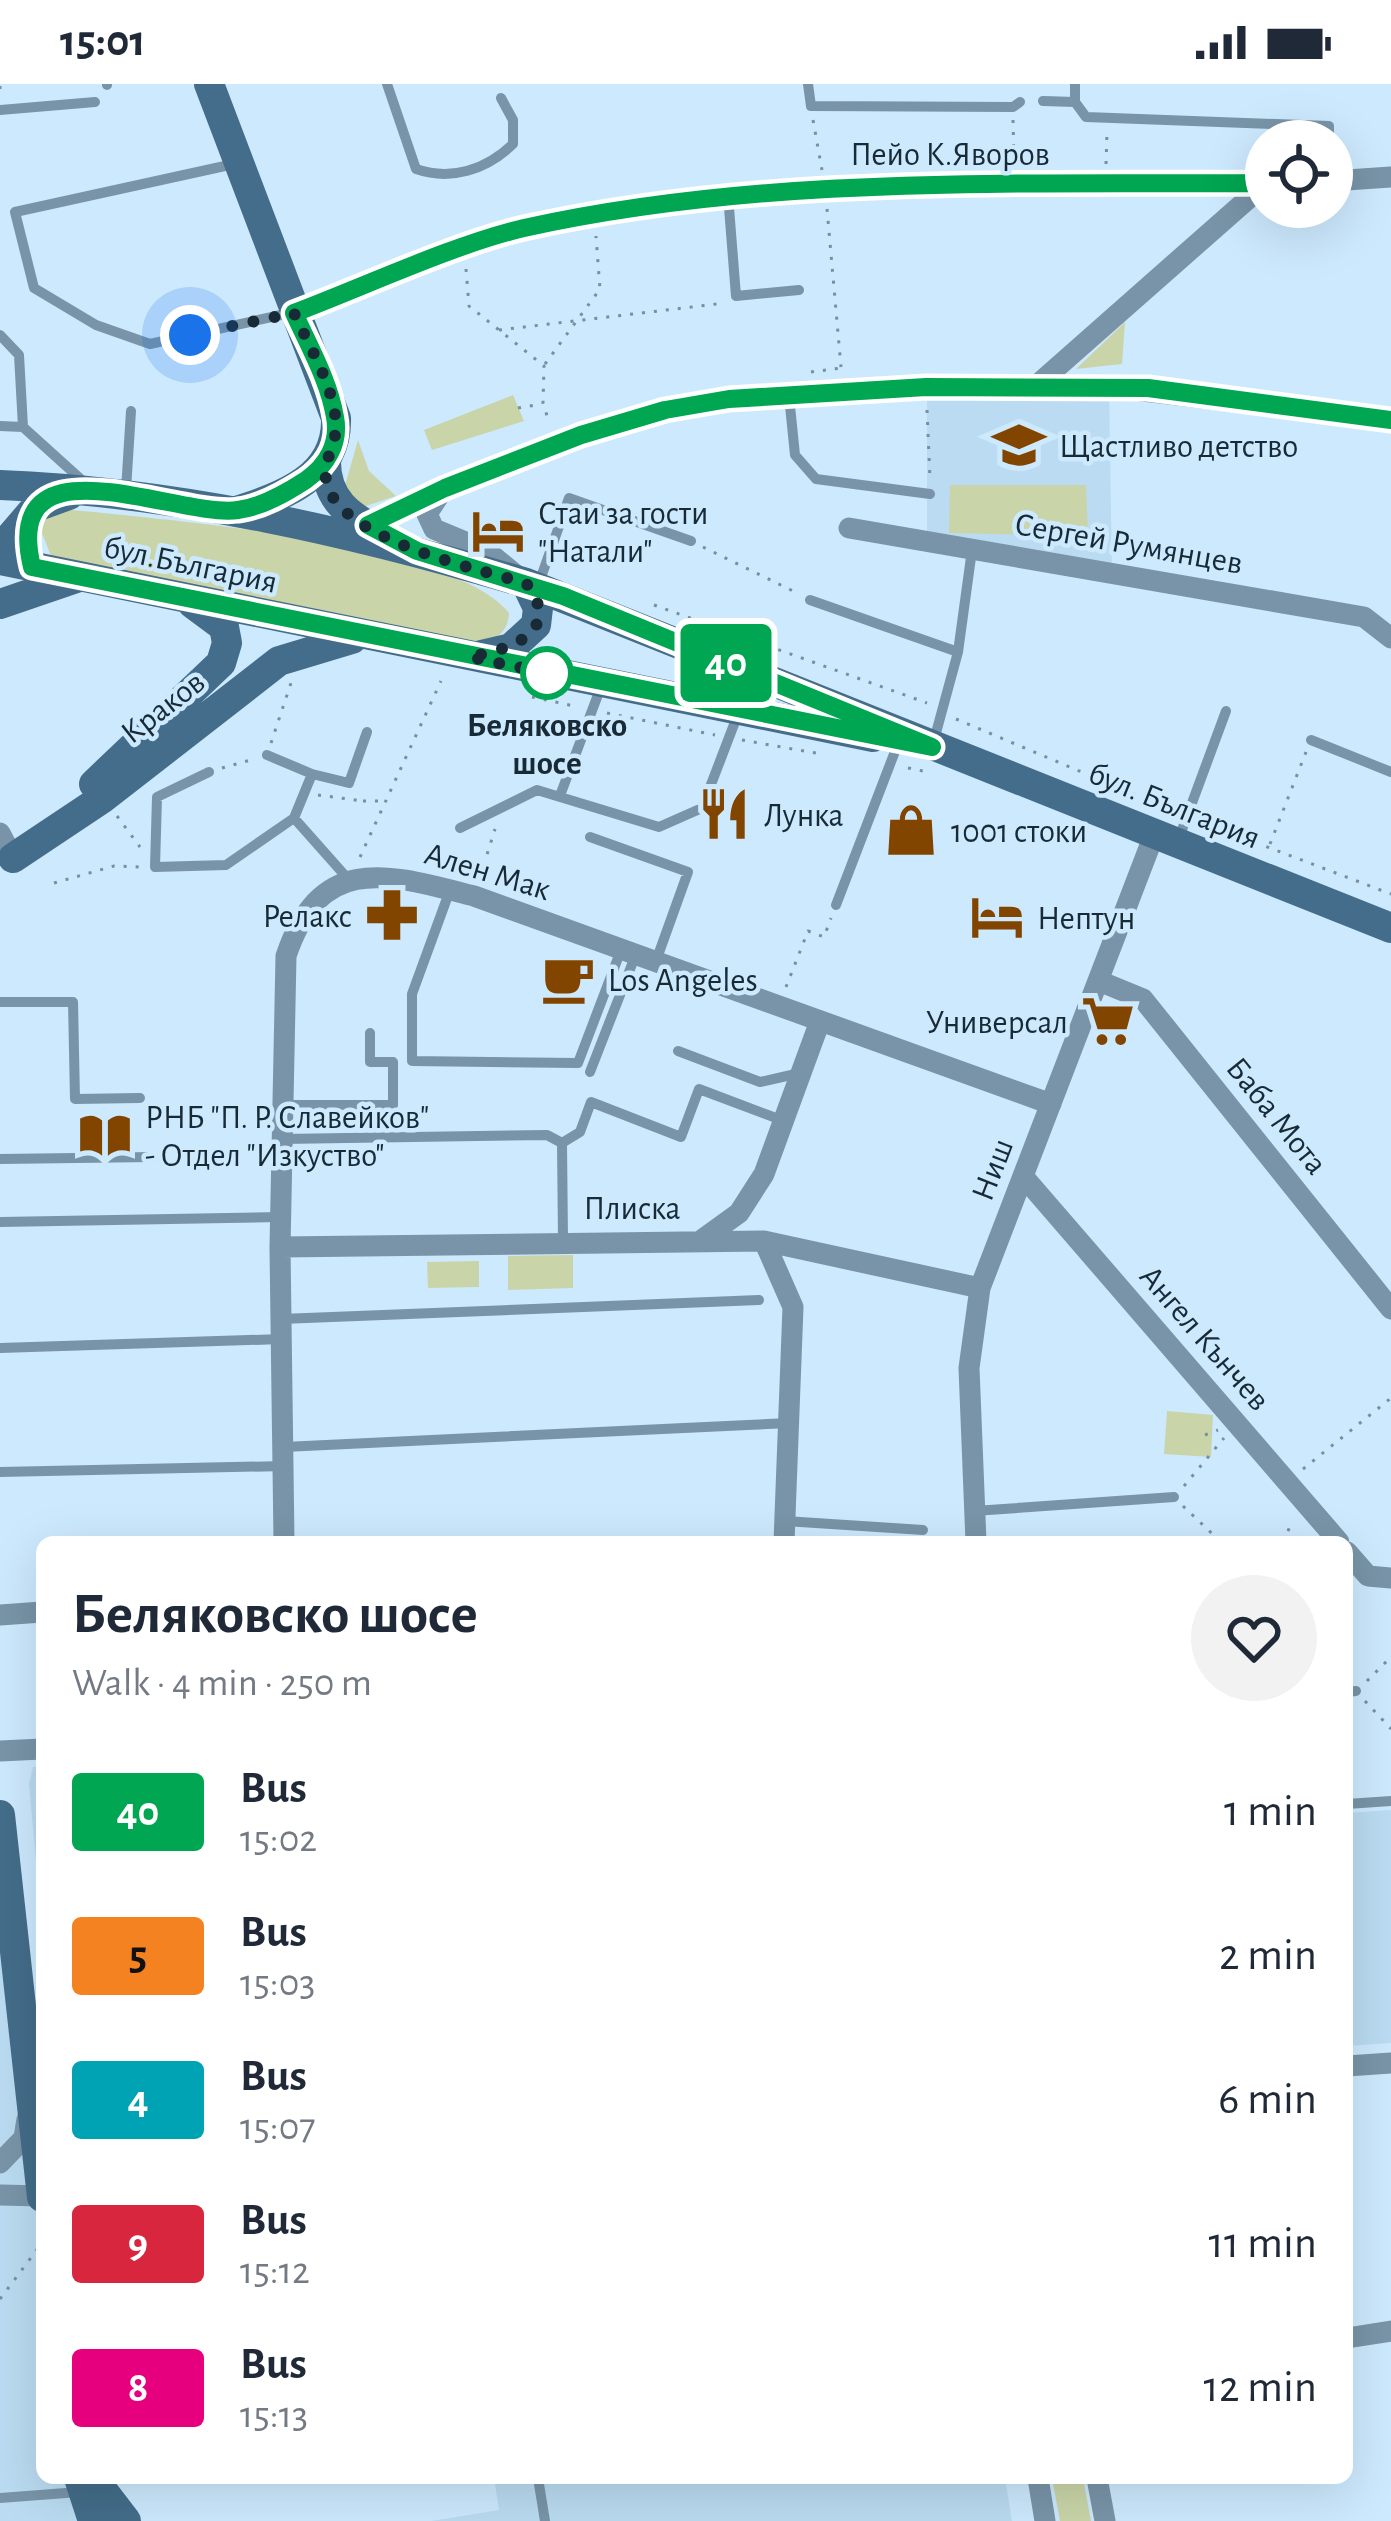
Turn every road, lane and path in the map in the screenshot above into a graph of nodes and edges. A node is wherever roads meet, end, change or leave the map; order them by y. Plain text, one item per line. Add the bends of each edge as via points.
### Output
1 (387, 84) edge
2 (808, 84) edge
3 (1075, 84) edge
4 (211, 85) edge
5 (501, 98) dead end
6 (1043, 101) dead end
7 (95, 102) dead end
8 (1075, 102) junction
9 (1016, 104) joint
10 (811, 106) junction
11 (0, 110) edge
12 (1107, 117) junction
13 (1245, 123) edge
14 (237, 163) junction
15 (1385, 180) edge
16 (1353, 181) edge
17 (1245, 183) edge
18 (1105, 184) junction
19 (1014, 185) junction
20 (825, 187) junction
21 (728, 195) junction
22 (1245, 202) edge
23 (595, 214) junction
24 (466, 269) dead end
25 (799, 290) dead end
26 (736, 296) junction
27 (294, 313) junction
28 (578, 319) junction
29 (499, 329) junction
30 (0, 335) edge
31 (544, 366) junction
32 (1037, 385) junction
33 (843, 389) junction
34 (789, 393) junction
35 (927, 397) dead end
36 (542, 403) junction
37 (518, 408) dead end
38 (131, 411) dead end
39 (1391, 421) edge
40 (0, 426) edge
41 (23, 427) junction
42 (551, 428) dead end
43 (326, 462) junction
44 (0, 485) edge
45 (445, 488) junction
46 (92, 489) junction
47 (125, 494) junction
48 (930, 494) joint
49 (36, 507) junction
50 (236, 511) junction
51 (849, 528) dead end
52 (359, 530) junction
53 (691, 541) joint
54 (972, 548) junction
55 (0, 549) edge
56 (0, 560) edge
57 (32, 567) junction
58 (80, 577) junction
59 (532, 585) junction
60 (183, 598) junction
61 (636, 599) dead end
62 (810, 599) joint
63 (0, 604) edge
64 (1391, 608) edge
65 (1364, 617) junction
66 (366, 636) junction
67 (1391, 638) edge
68 (958, 652) junction
69 (301, 653) junction
70 (469, 657) junction
71 (441, 681) dead end
72 (597, 697) junction
73 (532, 698) dead end
74 (943, 709) junction
75 (1226, 712) dead end
76 (734, 724) junction
77 (367, 733) dead end
78 (1311, 740) joint
79 (895, 753) junction
80 (821, 754) dead end
81 (267, 755) junction
82 (930, 759) junction
83 (209, 772) joint
84 (1391, 772) edge
85 (311, 773) junction
86 (349, 783) junction
87 (561, 793) junction
88 (303, 796) junction
89 (103, 798) junction
90 (363, 801) junction
91 (386, 801) junction
92 (502, 807) junction
93 (294, 818) junction
94 (460, 829) dead end
95 (1173, 832) junction
96 (590, 836) dead end
97 (4, 856) edge
98 (1264, 862) junction
99 (155, 868) junction
100 (349, 880) junction
101 (54, 883) dead end
102 (450, 890) junction
103 (1391, 894) edge
104 (474, 896) junction
105 (836, 905) joint
106 (1391, 928) edge
107 (638, 955) junction
108 (791, 974) dead end
109 (1099, 981) junction
110 (0, 1002) edge
111 (820, 1021) junction
112 (370, 1034) dead end
113 (678, 1051) dead end
114 (590, 1072) dead end
115 (801, 1072) junction
116 (140, 1098) dead end
117 (1051, 1104) junction
118 (283, 1105) junction
119 (784, 1120) junction
120 (282, 1139) junction
121 (562, 1143) junction
122 (154, 1157) dead end
123 (0, 1159) edge
124 (1023, 1176) junction
125 (280, 1217) junction
126 (0, 1222) edge
127 (703, 1239) junction
128 (563, 1240) junction
129 (764, 1240) junction
130 (280, 1247) junction
131 (980, 1288) junction
132 (759, 1300) dead end
133 (1391, 1309) edge
134 (282, 1329) junction
135 (0, 1348) edge
136 (1391, 1398) edge
137 (789, 1423) junction
138 (1237, 1423) junction
139 (1209, 1435) dead end
140 (1209, 1456) junction
141 (284, 1457) junction
142 (0, 1472) edge
143 (1287, 1482) junction
144 (1174, 1497) junction
145 (974, 1510) junction
146 (923, 1530) dead end
147 (785, 1532) edge
148 (284, 1536) edge
149 (976, 1536) edge
150 (1215, 1536) edge
151 (1334, 1536) edge
152 (1353, 1559) edge
153 (1391, 1578) edge
154 (36, 1612) edge
155 (0, 1615) edge
156 (1391, 1657) edge
157 (1353, 1690) edge
158 (1353, 1692) edge
159 (1391, 1730) edge
160 (36, 1749) edge
161 (0, 1751) edge
162 (1391, 1801) edge
163 (1353, 1804) edge
164 (0, 1815) edge
165 (3, 1884) edge
166 (1391, 2063) edge
167 (1353, 2066) edge
168 (30, 2095) junction
169 (36, 2146) edge
170 (0, 2163) edge
171 (0, 2195) edge
172 (36, 2196) edge
173 (36, 2251) edge
174 (0, 2300) edge
175 (1391, 2331) edge
176 (1353, 2337) edge
177 (539, 2484) edge
178 (1039, 2484) edge
179 (1098, 2484) edge
180 (0, 2498) edge
181 (86, 2499) edge
182 (126, 2521) edge
183 (545, 2521) edge
184 (1045, 2521) edge
185 (1105, 2521) edge

1 - 5 lane via 416,170 440,178 494,162 513,145 513,120
2 - 10 lane
3 - 8 lane
4 - 14 main road
6 - 8 lane
7 - 11 lane
8 - 12 lane via 1086,117
9 - 10 lane
9 - 19 path
10 - 20 path
12 - 13 lane
12 - 18 path via 1106,165 1116,172 1105,175
14 - 27 main road
14 - 27 lane via 15,212 34,288 96,325 150,344
15 - 16 street
17 - 18 street, Пейо К.Яворов
18 - 19 street, Пейо К.Яворов
19 - 20 street, Пейо К.Яворов
20 - 21 street, Пейо К.Яворов
20 - 33 path
21 - 23 street, Пейо К.Яворов
21 - 26 lane
22 - 32 street
23 - 27 street, Пейо К.Яворов via 518,230
23 - 28 path via 600,289
24 - 29 path via 470,305
25 - 26 lane
26 - 28 path via 723,304
27 - 43 main road via 336,418
28 - 29 path
28 - 31 path
29 - 31 path
30 - 41 lane via 19,356
31 - 36 path
32 - 33 street
32 - 39 street via 1148,388
33 - 34 street
34 - 45 street via 665,410
34 - 48 lane via 795,455 816,478
35 - 48 path
36 - 37 path
36 - 42 path
38 - 47 lane
40 - 41 lane
41 - 46 lane
43 - 50 main road via 284,494
43 - 52 main road via 335,499
44 - 46 main road, бул.България
45 - 52 street
45 - 59 street via 428,514 434,530 487,551
46 - 47 main road, бул.България
46 - 49 main road
47 - 50 main road, бул.България
49 - 55 main road
49 - 57 main road via 27,530
50 - 52 main road, бул.България
51 - 54 street, Сергей Румянцев
52 - 59 main road, бул. България
53 - 59 lane via 569,498
53 - 62 path
54 - 65 street, Сергей Румянцев
54 - 68 lane
56 - 57 main road, бул.България
57 - 58 main road, бул.България
58 - 60 main road, бул.България
58 - 63 main road
59 - 70 main road via 538,608 526,640
59 - 82 main road, бул. България
60 - 66 main road, бул.България
60 - 97 main road, Краков via 224,627 221,663
61 - 74 path
62 - 68 lane
64 - 65 street
65 - 67 street, Сергей Румянцев
66 - 69 main road, Краков
66 - 70 main road, бул. България
68 - 74 lane
69 - 81 path
69 - 89 main road, Краков via 266,670
70 - 72 main road, бул. България
71 - 91 path
72 - 73 path
72 - 76 main road, бул. България
72 - 76 path
72 - 87 lane
74 - 82 lane
74 - 95 path
75 - 95 lane
76 - 79 main road, бул. България
76 - 80 path
76 - 87 lane via 702,808 659,827
77 - 86 lane
78 - 84 lane
78 - 98 path
79 - 82 main road, бул. България
79 - 82 path
79 - 105 lane
81 - 83 path
81 - 85 lane
82 - 95 main road, бул. България
83 - 99 lane via 158,796
85 - 86 lane
85 - 88 lane
86 - 90 path
87 - 92 lane via 537,790
88 - 90 path
88 - 93 lane
89 - 97 main road, Краков
89 - 99 path
90 - 91 path
91 - 100 path
92 - 94 lane
92 - 104 path
93 - 99 lane via 226,865
93 - 100 lane
95 - 98 main road, бул. България
95 - 98 path
95 - 109 street, Ниш
96 - 107 lane via 688,872
98 - 103 path
98 - 106 main road, бул. България
99 - 101 path via 114,866
100 - 102 street, Ален Мак via 410,879
100 - 118 street via 316,896 286,956
102 - 104 street, Ален Мак
102 - 107 lane via 412,994 412,1061 578,1063
104 - 107 street, Ален Мак
105 - 108 path via 824,937 808,931
107 - 111 street, Ален Мак
107 - 114 lane
109 - 117 street, Ниш
109 - 133 street, Баба Мота via 1143,999
110 - 116 lane via 73,1002 75,1099
111 - 115 street
111 - 117 street, Ален Мак
112 - 118 lane via 370,1062 393,1062 393,1105
113 - 115 lane via 760,1082
115 - 119 street
117 - 124 street, Ниш
118 - 120 street
119 - 121 lane via 699,1089 681,1137 591,1102 580,1132
119 - 127 street via 739,1213
120 - 121 lane via 547,1136
120 - 125 street
121 - 128 lane
122 - 123 lane
124 - 131 street, Ниш
124 - 138 street, Ангел Кънчев
125 - 126 lane
125 - 130 street
127 - 128 street, Плиска
127 - 129 street, Плиска
128 - 130 street, Плиска
129 - 131 street, Плиска
129 - 137 street via 793,1307
130 - 134 street
131 - 145 street, Ниш via 969,1369
132 - 134 lane
134 - 135 lane
134 - 141 street
136 - 143 path
137 - 141 lane
137 - 147 street
138 - 140 path
138 - 143 street, Ангел Кънчев
139 - 140 path
140 - 144 path
141 - 142 lane
141 - 148 street
143 - 151 street, Ангел Кънчев
144 - 145 lane
144 - 150 path
145 - 149 street, Ниш
146 - 147 lane
152 - 153 street via 1368,1576
154 - 155 street
156 - 157 path
158 - 159 path
160 - 161 street
162 - 163 lane
164 - 165 main road
165 - 168 main road
166 - 167 street
168 - 169 main road
168 - 170 street via 24,2138
171 - 172 street
173 - 174 path
175 - 176 street
177 - 183 lane
178 - 184 street
179 - 185 street
180 - 181 lane
181 - 182 main road

